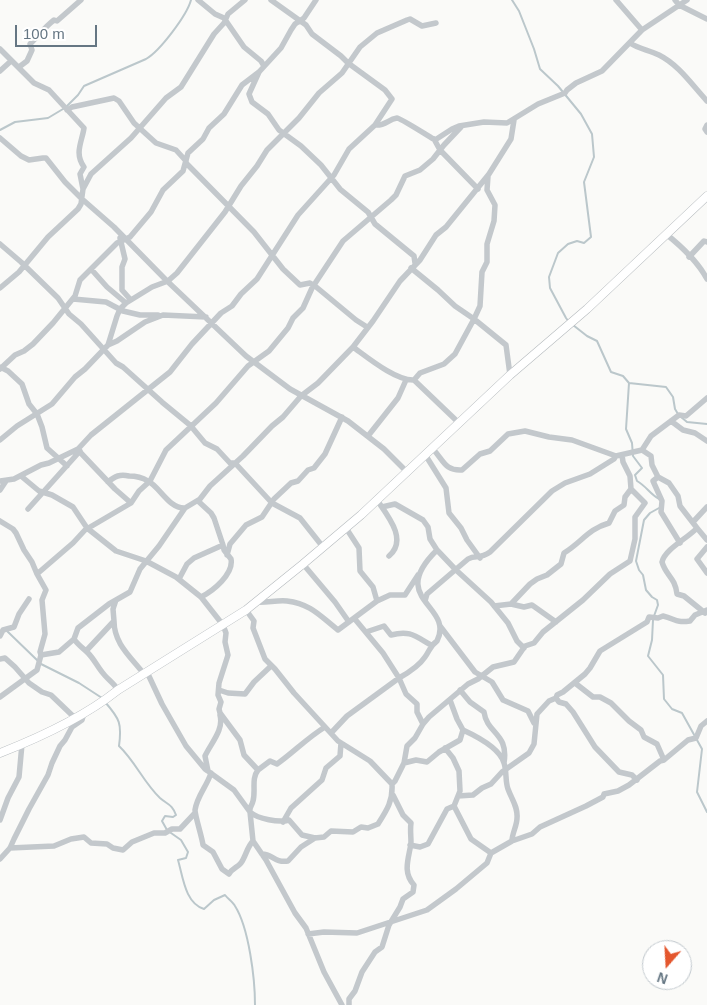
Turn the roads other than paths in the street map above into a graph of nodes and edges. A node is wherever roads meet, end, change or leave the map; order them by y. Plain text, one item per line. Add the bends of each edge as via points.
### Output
1 (81, 0) edge
2 (198, 0) edge
3 (245, 0) edge
4 (271, 0) edge
5 (316, 0) edge
6 (616, 0) edge
7 (687, 0) edge
8 (677, 3) edge
9 (707, 19) edge
10 (226, 20) junction
11 (299, 21) junction
12 (436, 23) dead end
13 (642, 30) junction
14 (630, 43) junction
15 (0, 49) edge
16 (11, 61) junction
17 (348, 63) junction
18 (264, 66) junction
19 (19, 67) junction
20 (0, 71) edge
21 (259, 72) junction
22 (707, 101) edge
23 (67, 110) junction
24 (514, 120) junction
25 (376, 124) junction
26 (707, 125) edge
27 (461, 127) junction
28 (140, 129) junction
29 (284, 132) junction
30 (707, 132) edge
31 (0, 138) edge
32 (434, 139) junction
33 (440, 150) junction
34 (179, 152) junction
35 (188, 153) junction
36 (186, 162) junction
37 (489, 174) junction
38 (330, 178) junction
39 (83, 189) junction
40 (478, 189) junction
41 (707, 196) edge
42 (82, 199) junction
43 (228, 206) junction
44 (371, 217) junction
45 (666, 234) junction
46 (126, 239) junction
47 (707, 242) edge
48 (0, 244) edge
49 (272, 254) junction
50 (690, 257) junction
51 (24, 266) junction
52 (413, 266) junction
53 (91, 269) junction
54 (707, 279) edge
55 (168, 281) junction
56 (315, 286) junction
57 (0, 288) edge
58 (74, 298) junction
59 (58, 299) junction
60 (128, 301) junction
61 (64, 308) junction
62 (120, 309) junction
63 (163, 316) junction
64 (206, 317) junction
65 (474, 319) junction
66 (213, 323) junction
67 (367, 327) junction
68 (106, 347) junction
69 (353, 347) junction
70 (253, 362) junction
71 (0, 368) edge
72 (510, 375) junction
73 (406, 380) junction
74 (414, 380) junction
75 (148, 389) junction
76 (301, 396) junction
77 (707, 398) edge
78 (37, 414) junction
79 (342, 417) junction
80 (671, 421) junction
81 (460, 424) junction
82 (192, 427) junction
83 (368, 436) junction
84 (0, 440) edge
85 (707, 441) edge
86 (433, 449) junction
87 (79, 450) junction
88 (642, 450) junction
89 (619, 455) junction
90 (426, 456) junction
91 (59, 458) junction
92 (236, 463) junction
93 (67, 466) junction
94 (408, 473) junction
95 (21, 476) junction
96 (658, 477) junction
97 (3, 481) edge
98 (150, 481) junction
99 (108, 482) junction
100 (631, 489) junction
101 (0, 490) edge
102 (43, 492) junction
103 (198, 501) junction
104 (131, 503) junction
105 (272, 503) junction
106 (379, 504) junction
107 (707, 507) edge
108 (185, 508) junction
109 (28, 509) dead end
110 (0, 521) edge
111 (695, 525) junction
112 (346, 528) junction
113 (88, 529) junction
114 (707, 540) edge
115 (680, 543) junction
116 (223, 545) junction
117 (323, 547) junction
118 (707, 547) edge
119 (437, 550) junction
120 (227, 555) junction
121 (389, 556) dead end
122 (480, 558) junction
123 (146, 561) junction
124 (303, 564) junction
125 (456, 570) junction
126 (419, 573) junction
127 (707, 573) edge
128 (37, 574) junction
129 (178, 579) junction
130 (433, 589) junction
131 (419, 592) junction
132 (201, 597) junction
133 (29, 599) dead end
134 (116, 600) junction
135 (376, 601) junction
136 (425, 601) junction
137 (255, 602) junction
138 (511, 604) junction
139 (494, 606) junction
140 (246, 610) junction
141 (706, 612) edge
142 (352, 620) junction
143 (114, 622) junction
144 (556, 622) junction
145 (223, 625) junction
146 (440, 626) junction
147 (366, 632) junction
148 (0, 636) edge
149 (74, 640) junction
150 (431, 645) junction
151 (524, 648) junction
152 (86, 651) junction
153 (41, 655) junction
154 (0, 659) edge
155 (271, 666) junction
156 (146, 673) junction
157 (482, 676) junction
158 (400, 678) junction
159 (25, 679) junction
160 (575, 683) junction
161 (118, 690) junction
162 (219, 690) junction
163 (460, 690) junction
164 (0, 697) edge
165 (556, 698) junction
166 (450, 700) junction
167 (84, 713) junction
168 (220, 713) junction
169 (75, 718) junction
170 (423, 724) junction
171 (535, 724) junction
172 (705, 725) edge
173 (325, 727) junction
174 (463, 730) junction
175 (331, 733) junction
176 (341, 743) junction
177 (22, 744) junction
178 (445, 748) junction
179 (1, 751) edge
180 (664, 760) junction
181 (404, 763) junction
182 (505, 766) junction
183 (258, 770) junction
184 (210, 772) junction
185 (637, 780) junction
186 (392, 784) junction
187 (393, 794) junction
188 (458, 796) junction
189 (454, 806) junction
190 (250, 812) junction
191 (195, 813) junction
192 (0, 820) edge
193 (283, 822) junction
194 (315, 838) junction
195 (252, 841) junction
196 (512, 841) junction
197 (410, 845) junction
198 (10, 848) junction
199 (490, 853) junction
200 (262, 854) junction
201 (0, 859) edge
202 (391, 922) junction
203 (308, 934) junction
204 (342, 1005) edge
205 (349, 1005) edge

1 - 19 street via 57,21 51,21 30,44 32,50 28,59
2 - 10 street
3 - 10 street via 229,12
4 - 11 street
5 - 11 street
6 - 13 street
7 - 8 street
8 - 9 street
8 - 13 street
10 - 18 street via 244,47
10 - 28 street via 182,85 166,98
11 - 17 street
11 - 18 street
12 - 17 street via 421,26 409,19 388,27 366,41
13 - 14 street
14 - 22 street via 672,63
14 - 24 street via 601,72
15 - 16 street
16 - 19 street
16 - 20 street
17 - 25 street via 392,98
17 - 29 street
18 - 21 street
19 - 23 street via 34,83 49,90
21 - 29 street via 249,97
21 - 35 street via 242,85 224,114
23 - 28 street via 114,98
23 - 39 street via 85,129 78,150 84,166 80,173
24 - 27 street via 504,124 484,122
24 - 37 street via 511,139
25 - 32 street via 401,118
25 - 38 street via 349,149
26 - 30 street
27 - 32 street
27 - 33 street
28 - 34 street via 156,144
28 - 39 street via 91,174
29 - 38 street via 321,165
29 - 43 street via 262,156
31 - 42 street via 28,160 46,158
32 - 33 street
33 - 40 street
33 - 44 street via 420,170 405,176 396,195
34 - 35 street
34 - 36 street
35 - 36 street
36 - 43 street
36 - 46 street via 181,174 164,190 151,212
37 - 40 street
37 - 65 street via 487,190 495,203 494,221 487,244 487,262 482,272 481,304
38 - 44 street
38 - 49 street via 298,215
39 - 42 street
40 - 52 street
41 - 45 highway
42 - 46 street
42 - 51 street via 78,209 48,237
43 - 49 street
43 - 55 street
44 - 52 street via 414,256
44 - 56 street via 341,243
45 - 50 street
45 - 72 highway via 587,309
46 - 53 street via 115,245
46 - 55 street
46 - 60 street via 122,290
47 - 50 street via 704,241
48 - 51 street
49 - 56 street via 299,284
49 - 66 street via 257,279
50 - 54 street
51 - 57 street
51 - 59 street
52 - 65 street via 454,306
52 - 67 street
53 - 58 street via 80,280
53 - 60 street via 107,287
55 - 60 street
55 - 64 street
56 - 67 street
56 - 70 street via 288,328 269,351
58 - 59 street
58 - 61 street
58 - 62 street via 106,302
59 - 61 street
60 - 62 street
61 - 68 street via 93,339
61 - 71 street via 32,344
62 - 63 street via 140,315
62 - 68 street
63 - 64 street
63 - 68 street via 146,322
64 - 66 street
65 - 72 street via 506,344
65 - 74 street via 453,356 439,367 420,373
66 - 70 street
66 - 75 street via 170,372
67 - 69 street
68 - 75 street via 116,363
68 - 78 street via 52,404
69 - 73 street
69 - 76 street
70 - 76 street
70 - 82 street
71 - 78 street via 22,384 29,404
72 - 81 highway
73 - 74 street
73 - 83 street via 398,398
74 - 81 street
75 - 82 street
75 - 87 street via 91,435
76 - 79 street
76 - 92 street
77 - 80 street via 686,416 679,415
78 - 84 street
78 - 91 street via 47,448
79 - 83 street
79 - 105 street via 325,454 314,468 298,481 290,483
80 - 85 street via 682,430
80 - 88 street via 651,436
81 - 86 highway
82 - 92 street via 205,443 217,449 230,463
82 - 98 street via 166,450
83 - 94 street
86 - 89 street via 448,468 462,470 508,434 525,431 572,440
86 - 90 highway
87 - 91 street
87 - 93 street
87 - 99 street
88 - 89 street
88 - 96 street via 651,456
89 - 100 street via 630,476
89 - 122 street via 590,474 552,491 498,545
90 - 94 highway
90 - 122 street via 446,488 449,514
91 - 93 street
91 - 95 street
92 - 103 street
92 - 105 street
93 - 102 street
94 - 106 highway
95 - 97 street
95 - 102 street
96 - 111 street via 669,483 678,496 680,506
96 - 115 street via 653,481 662,501 661,512
97 - 101 street
98 - 99 street via 122,475
98 - 104 street
98 - 108 street via 169,500
99 - 104 street
100 - 138 street via 624,505 615,511 609,523 595,528 564,553 561,564 530,584
100 - 144 street via 645,503 635,517 632,559
102 - 109 street
102 - 113 street via 73,507
103 - 108 street
103 - 116 street via 214,518
104 - 113 street
105 - 117 street via 300,518
105 - 120 street via 262,517 246,525 230,544
106 - 112 highway
106 - 119 street via 395,504 422,519
106 - 121 street via 398,537
107 - 111 street
108 - 123 street
110 - 128 street via 16,533
111 - 114 street
111 - 115 street
112 - 117 highway
112 - 135 street via 359,548 360,571 373,587
113 - 123 street via 116,551
113 - 128 street
115 - 141 street via 665,554 662,560 664,568 675,583 677,594
116 - 120 street
116 - 129 street via 194,558
117 - 124 highway
118 - 127 street via 697,560
119 - 125 street
119 - 126 street
120 - 132 street via 232,562 231,568 212,590
122 - 125 street via 470,557
123 - 129 street
123 - 134 street via 130,592
124 - 137 highway
124 - 142 street
125 - 130 street
125 - 139 street
126 - 131 street
126 - 135 street via 405,595 390,595
128 - 153 street via 46,590 42,600 45,634
129 - 132 street
130 - 131 street
130 - 136 street
131 - 136 street
132 - 145 street
133 - 148 street via 14,626 3,630
134 - 143 street
134 - 149 street via 78,628
135 - 142 street
136 - 146 street
137 - 140 highway
137 - 142 street via 286,601 308,606 338,630
138 - 139 street
138 - 144 street via 532,605
139 - 151 street
140 - 145 highway
140 - 155 street via 254,621 253,628 262,654
141 - 160 street via 682,622 663,616 649,617 647,622 598,653 590,668
142 - 147 street
143 - 152 street
143 - 156 street via 116,638
144 - 151 street
145 - 156 highway
145 - 162 street via 228,655
146 - 150 street via 438,640
146 - 157 street via 475,672
147 - 150 street via 384,626 391,635 406,632
147 - 158 street
149 - 152 street
149 - 153 street via 62,650
150 - 158 street via 422,660
151 - 157 street via 514,662 495,666
152 - 161 street
153 - 159 street via 37,670
154 - 159 street via 6,659
155 - 162 street via 245,694
155 - 173 street
156 - 161 highway
156 - 184 street via 183,741
157 - 163 street
157 - 171 street via 494,684 505,702 528,711
158 - 170 street via 406,694 417,704
158 - 175 street via 347,716
159 - 164 street
159 - 169 street via 51,695
160 - 165 street via 557,694
160 - 180 street via 593,697 612,703 644,736 657,744
161 - 167 highway
162 - 168 street
163 - 166 street
163 - 182 street via 484,712 487,722 501,738 506,750
165 - 171 street via 538,711
165 - 185 street via 573,712 595,747 619,772 632,775
166 - 170 street
166 - 174 street
167 - 169 highway
167 - 198 street via 60,746
168 - 183 street via 240,740 244,754
168 - 184 street via 219,730 205,756
169 - 177 highway
170 - 181 street via 407,746
171 - 182 street via 534,744 529,753
172 - 180 street via 696,738 688,740
173 - 175 street
173 - 183 street via 278,764 270,761
174 - 178 street via 460,740
174 - 182 street via 481,738 500,755
175 - 176 street
176 - 186 street via 370,761
176 - 193 street via 340,756 326,768 322,780 291,808
177 - 179 highway
177 - 192 street via 19,778
178 - 181 street via 426,762
178 - 188 street via 459,774 461,787
180 - 185 street
181 - 186 street
182 - 188 street via 491,784 474,795
182 - 196 street via 507,788 517,811 518,822
183 - 190 street via 254,775
184 - 190 street via 234,790
184 - 191 street
185 - 196 street via 618,791 604,794 522,839
186 - 187 street
187 - 194 street via 390,805 376,826 361,827 353,832 331,831 324,837
187 - 197 street via 401,812 411,823
188 - 189 street
189 - 197 street via 447,809 427,846
189 - 199 street via 471,839
190 - 193 street via 257,817
190 - 195 street
191 - 195 street via 203,845 213,852 226,874 239,866
191 - 198 street via 180,828 154,833 132,842 123,850 107,844 93,844 84,837 54,846
193 - 194 street via 290,821 299,833
194 - 200 street via 285,861 276,861
195 - 200 street
196 - 199 street
197 - 202 street via 408,878 414,885 414,892 402,900
198 - 201 street
199 - 202 street via 487,862 431,908
200 - 203 street
202 - 203 street via 357,933
202 - 205 street via 382,947 366,966
203 - 204 street

